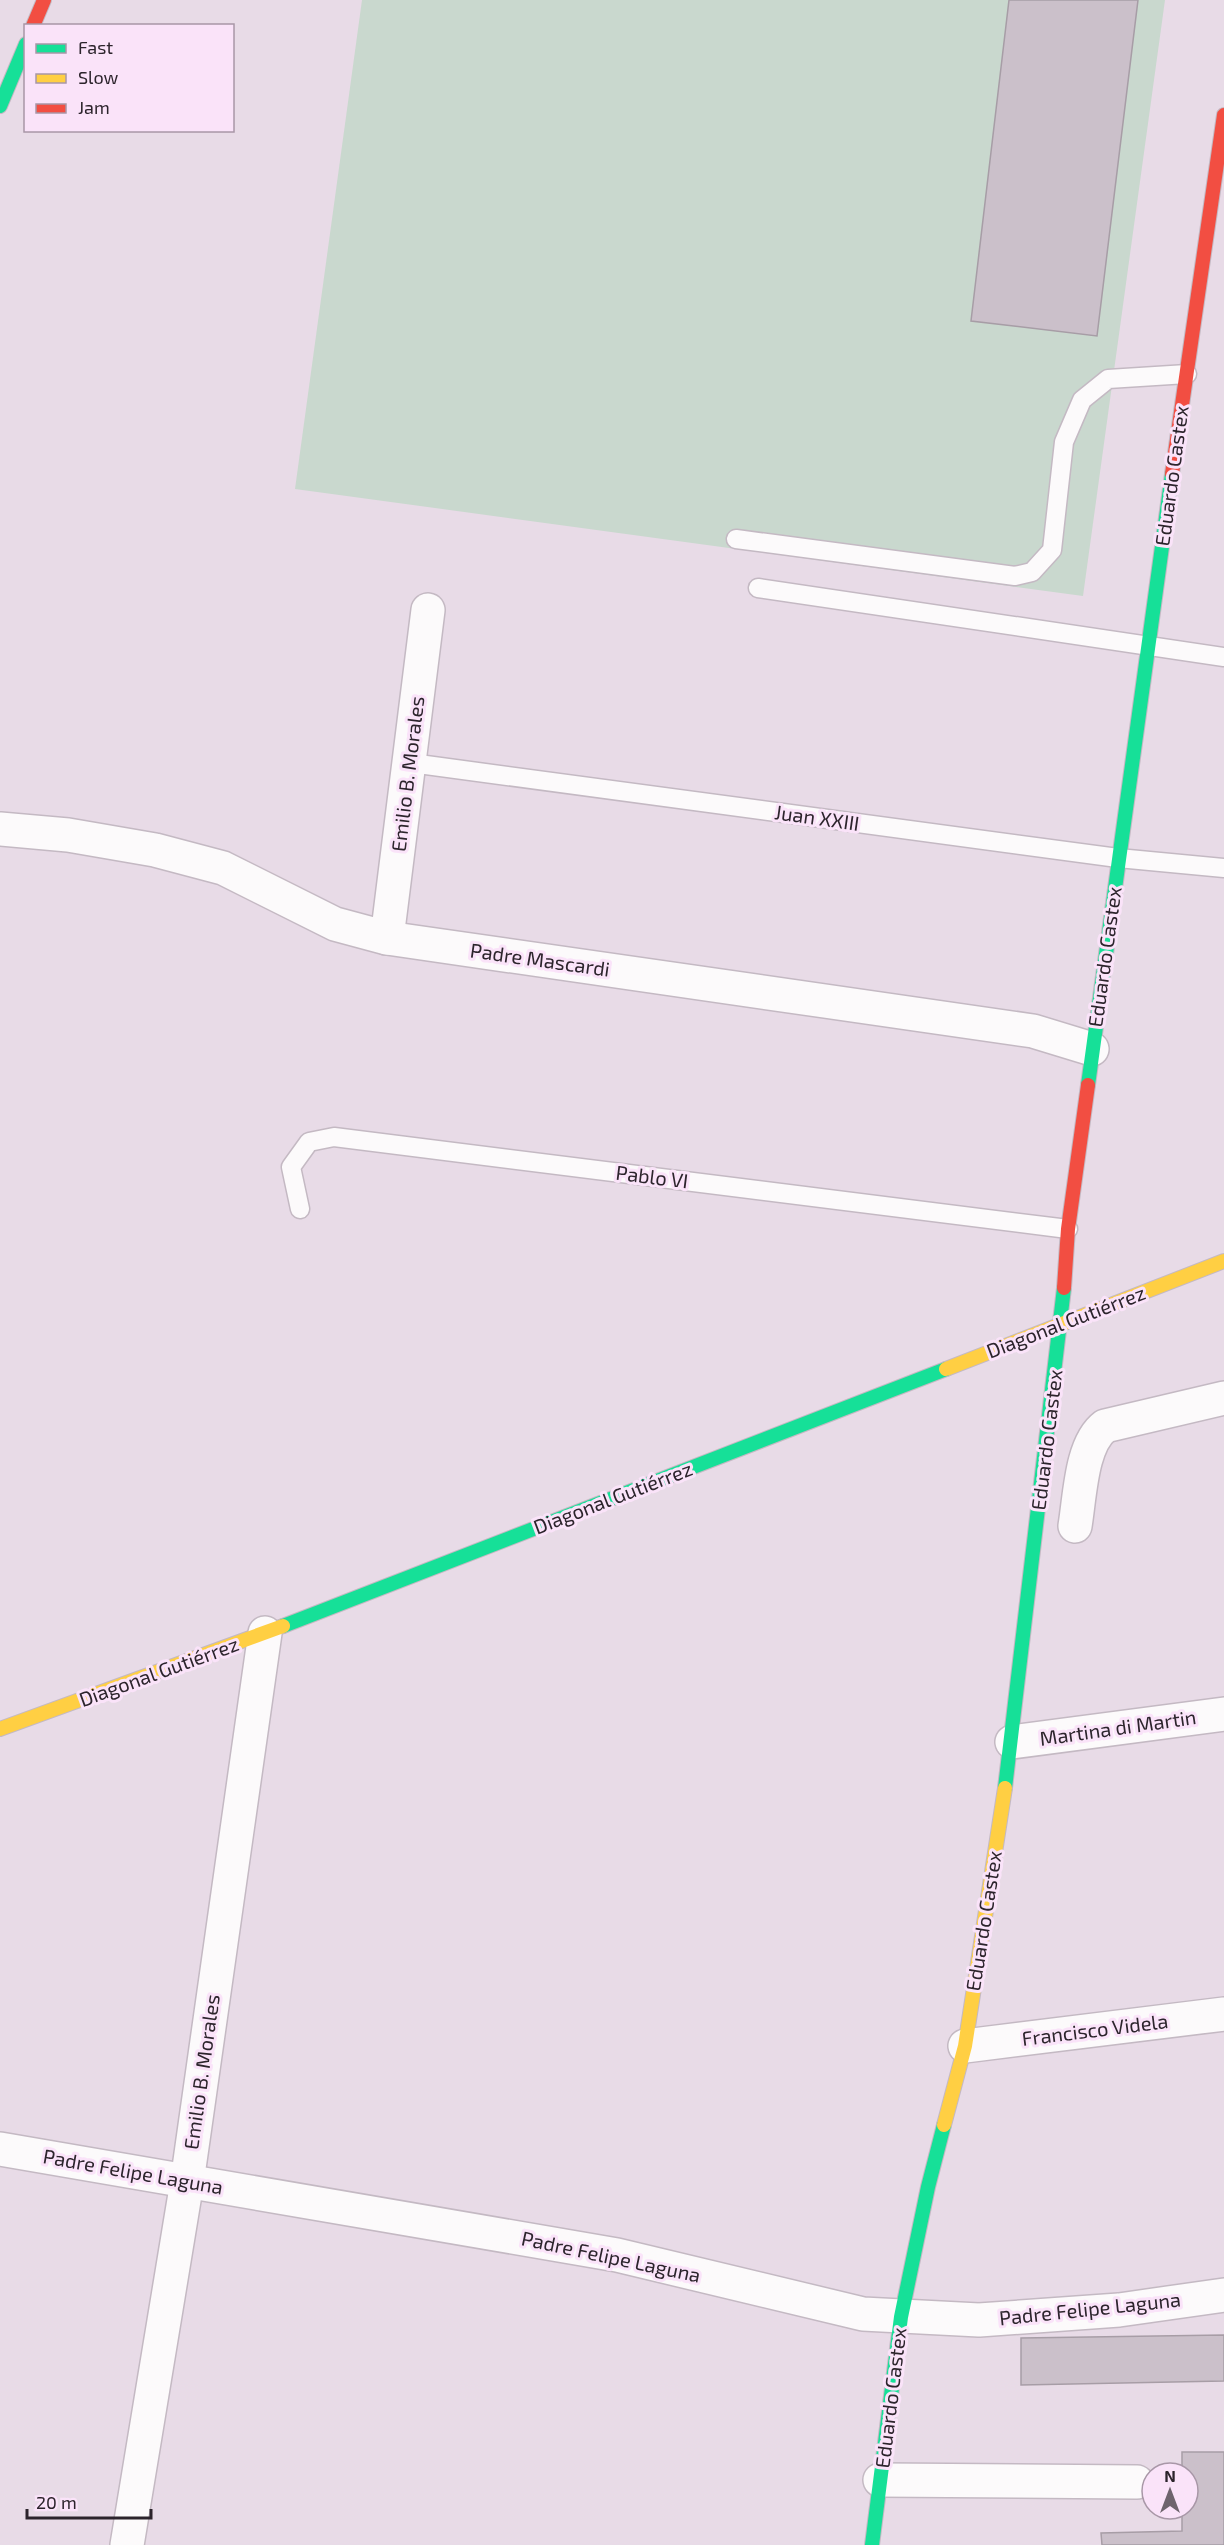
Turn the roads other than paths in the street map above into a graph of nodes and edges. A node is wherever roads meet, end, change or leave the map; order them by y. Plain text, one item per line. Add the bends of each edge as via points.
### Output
1 (44, 0) edge
2 (34, 24) edge
3 (24, 49) edge
4 (0, 106) edge
5 (1224, 115) edge
6 (1186, 374) junction
7 (736, 539) dead end
8 (758, 588) dead end
9 (428, 610) dead end
10 (1148, 645) junction
11 (1224, 657) edge
12 (411, 763) junction
13 (0, 829) edge
14 (1118, 858) junction
15 (1224, 868) edge
16 (387, 938) junction
17 (1092, 1049) junction
18 (300, 1209) dead end
19 (1068, 1229) junction
20 (1224, 1261) edge
21 (1061, 1324) junction
22 (1224, 1398) edge
23 (1075, 1526) dead end
24 (265, 1633) junction
25 (1224, 1714) edge
26 (0, 1729) edge
27 (1012, 1742) junction
28 (1224, 2014) edge
29 (965, 2046) junction
30 (0, 2150) edge
31 (187, 2182) junction
32 (1224, 2295) edge
33 (901, 2317) junction
34 (880, 2480) junction
35 (1137, 2482) dead end
36 (128, 2545) edge
37 (872, 2545) edge

1 - 2 street
3 - 4 street
5 - 6 street, Eduardo Castex
6 - 7 lane via 1108,379 1082,400 1064,442 1052,550 1032,572 1015,576
6 - 10 street, Eduardo Castex
8 - 10 lane
9 - 12 street, Emilio B. Morales
10 - 11 lane
10 - 14 street, Eduardo Castex
12 - 14 lane, Juan XXIII
12 - 16 street, Emilio B. Morales
13 - 16 street, Padre Mascardi via 144,848 223,868 335,924
14 - 15 lane, Juan XXIII
14 - 17 street, Eduardo Castex
16 - 17 street, Padre Mascardi via 1033,1031
17 - 19 street, Eduardo Castex
18 - 19 lane, Pablo VI via 291,1167 309,1142 334,1137
19 - 21 street, Eduardo Castex
20 - 21 street, Diagonal Gutiérrez
21 - 24 street, Diagonal Gutiérrez
21 - 27 street, Eduardo Castex
22 - 23 street via 1105,1426 1096,1433 1089,1446
24 - 26 street, Diagonal Gutiérrez
24 - 31 street, Emilio B. Morales
25 - 27 street, Martina di Martin
27 - 29 street, Eduardo Castex
28 - 29 street, Francisco Videla
29 - 33 street, Eduardo Castex via 928,2187
30 - 31 street, Padre Felipe Laguna
31 - 33 street, Padre Felipe Laguna via 616,2255 863,2314
31 - 36 street, Emilio B. Morales
32 - 33 street, Padre Felipe Laguna via 1096,2312 979,2320
33 - 34 street, Eduardo Castex
34 - 35 street
34 - 37 street, Eduardo Castex

